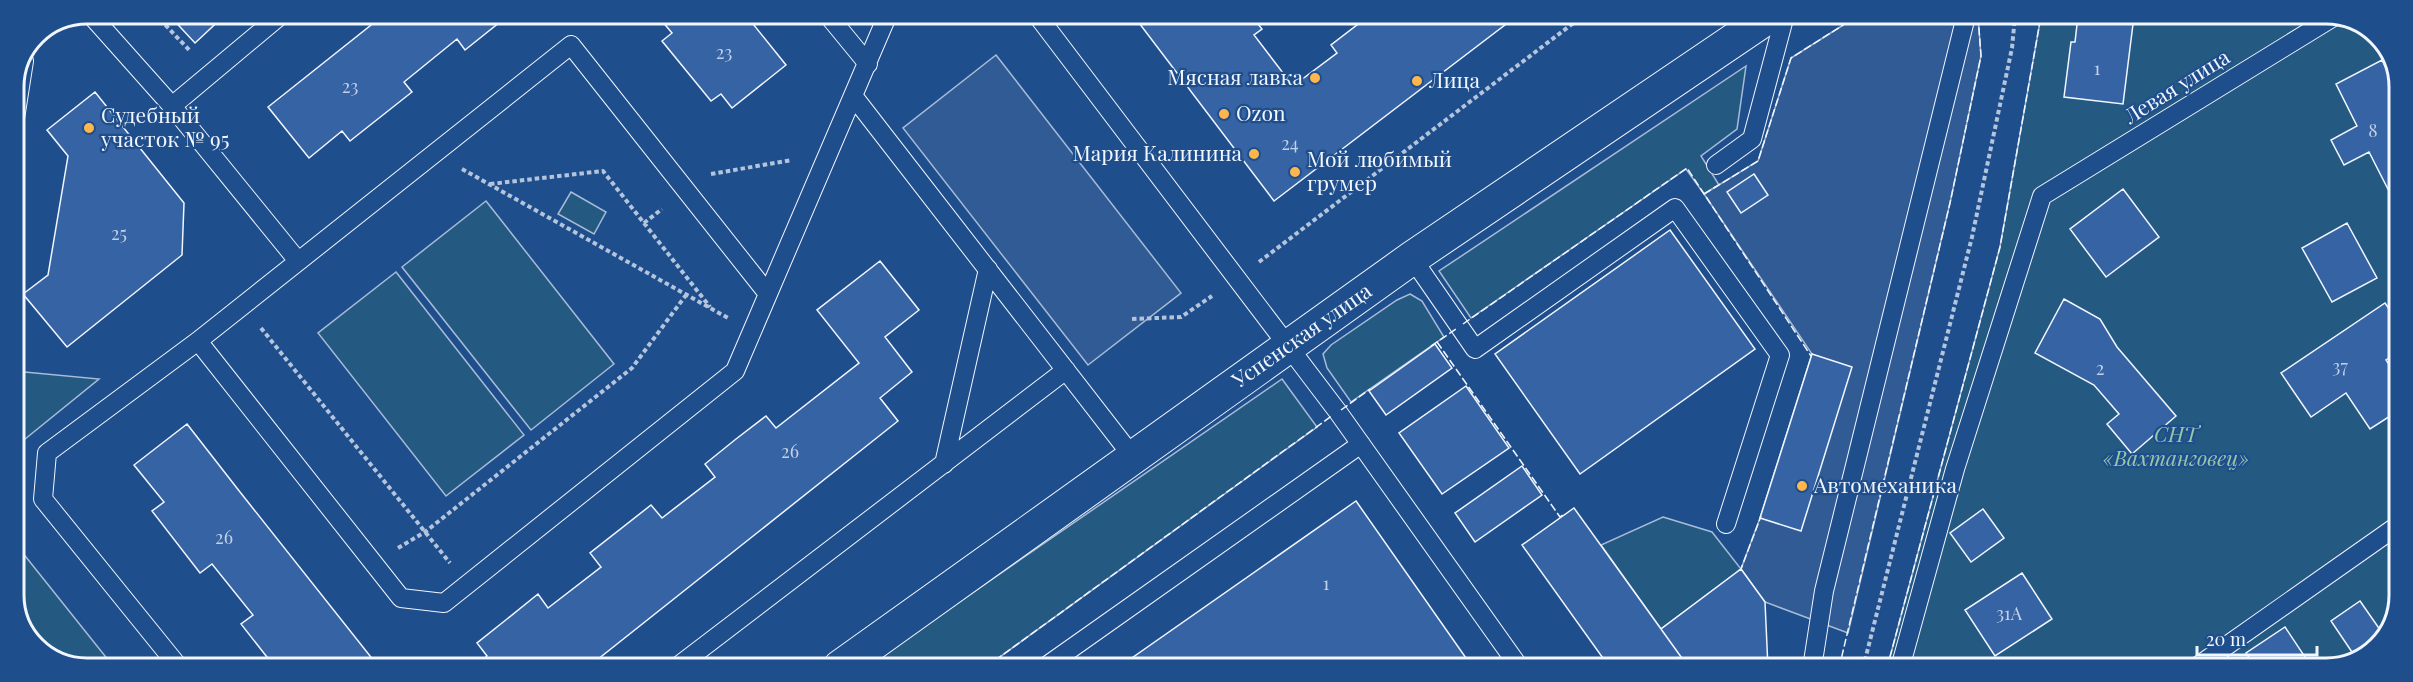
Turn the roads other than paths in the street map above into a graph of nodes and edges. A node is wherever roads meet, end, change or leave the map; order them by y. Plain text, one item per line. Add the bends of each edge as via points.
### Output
1 (99, 24) edge
2 (270, 24) edge
3 (835, 24) edge
4 (884, 24) edge
5 (1044, 24) edge
6 (1758, 24) edge
7 (1783, 24) edge
8 (1964, 24) edge
9 (2322, 24) edge
10 (868, 64) junction
11 (854, 97) junction
12 (171, 106) junction
13 (1716, 165) dead end
14 (1412, 258) junction
15 (298, 261) junction
16 (988, 269) junction
17 (768, 294) junction
18 (198, 341) junction
19 (1288, 345) junction
20 (1066, 370) junction
21 (1361, 444) junction
22 (1133, 457) junction
23 (944, 464) junction
24 (1726, 524) dead end
25 (2389, 532) edge
26 (172, 658) edge
27 (689, 658) edge
28 (853, 658) edge
29 (1058, 658) edge
30 (1513, 658) edge
31 (1814, 658) edge
32 (1902, 658) edge
33 (2209, 658) edge

1 - 12 lane
2 - 12 lane
3 - 10 lane
4 - 10 lane
5 - 19 lane
6 - 14 street, Успенская улица
7 - 13 lane via 1752,138
8 - 31 lane via 1824,591
9 - 32 lane, Левая улица via 2042,196 1955,469
10 - 11 lane
11 - 16 lane
11 - 17 lane
12 - 15 lane
14 - 19 street, Успенская улица
14 - 24 lane via 1475,350 1675,208 1780,355
15 - 17 lane via 571,45
15 - 18 lane
16 - 20 lane
16 - 23 lane
17 - 18 lane via 735,370 444,603 401,598
18 - 26 lane via 47,453 43,499
19 - 21 lane
19 - 22 street, Успенская улица
20 - 22 lane
20 - 23 lane
21 - 29 lane
21 - 30 lane
22 - 28 street, Успенская улица
23 - 27 lane
25 - 33 lane

